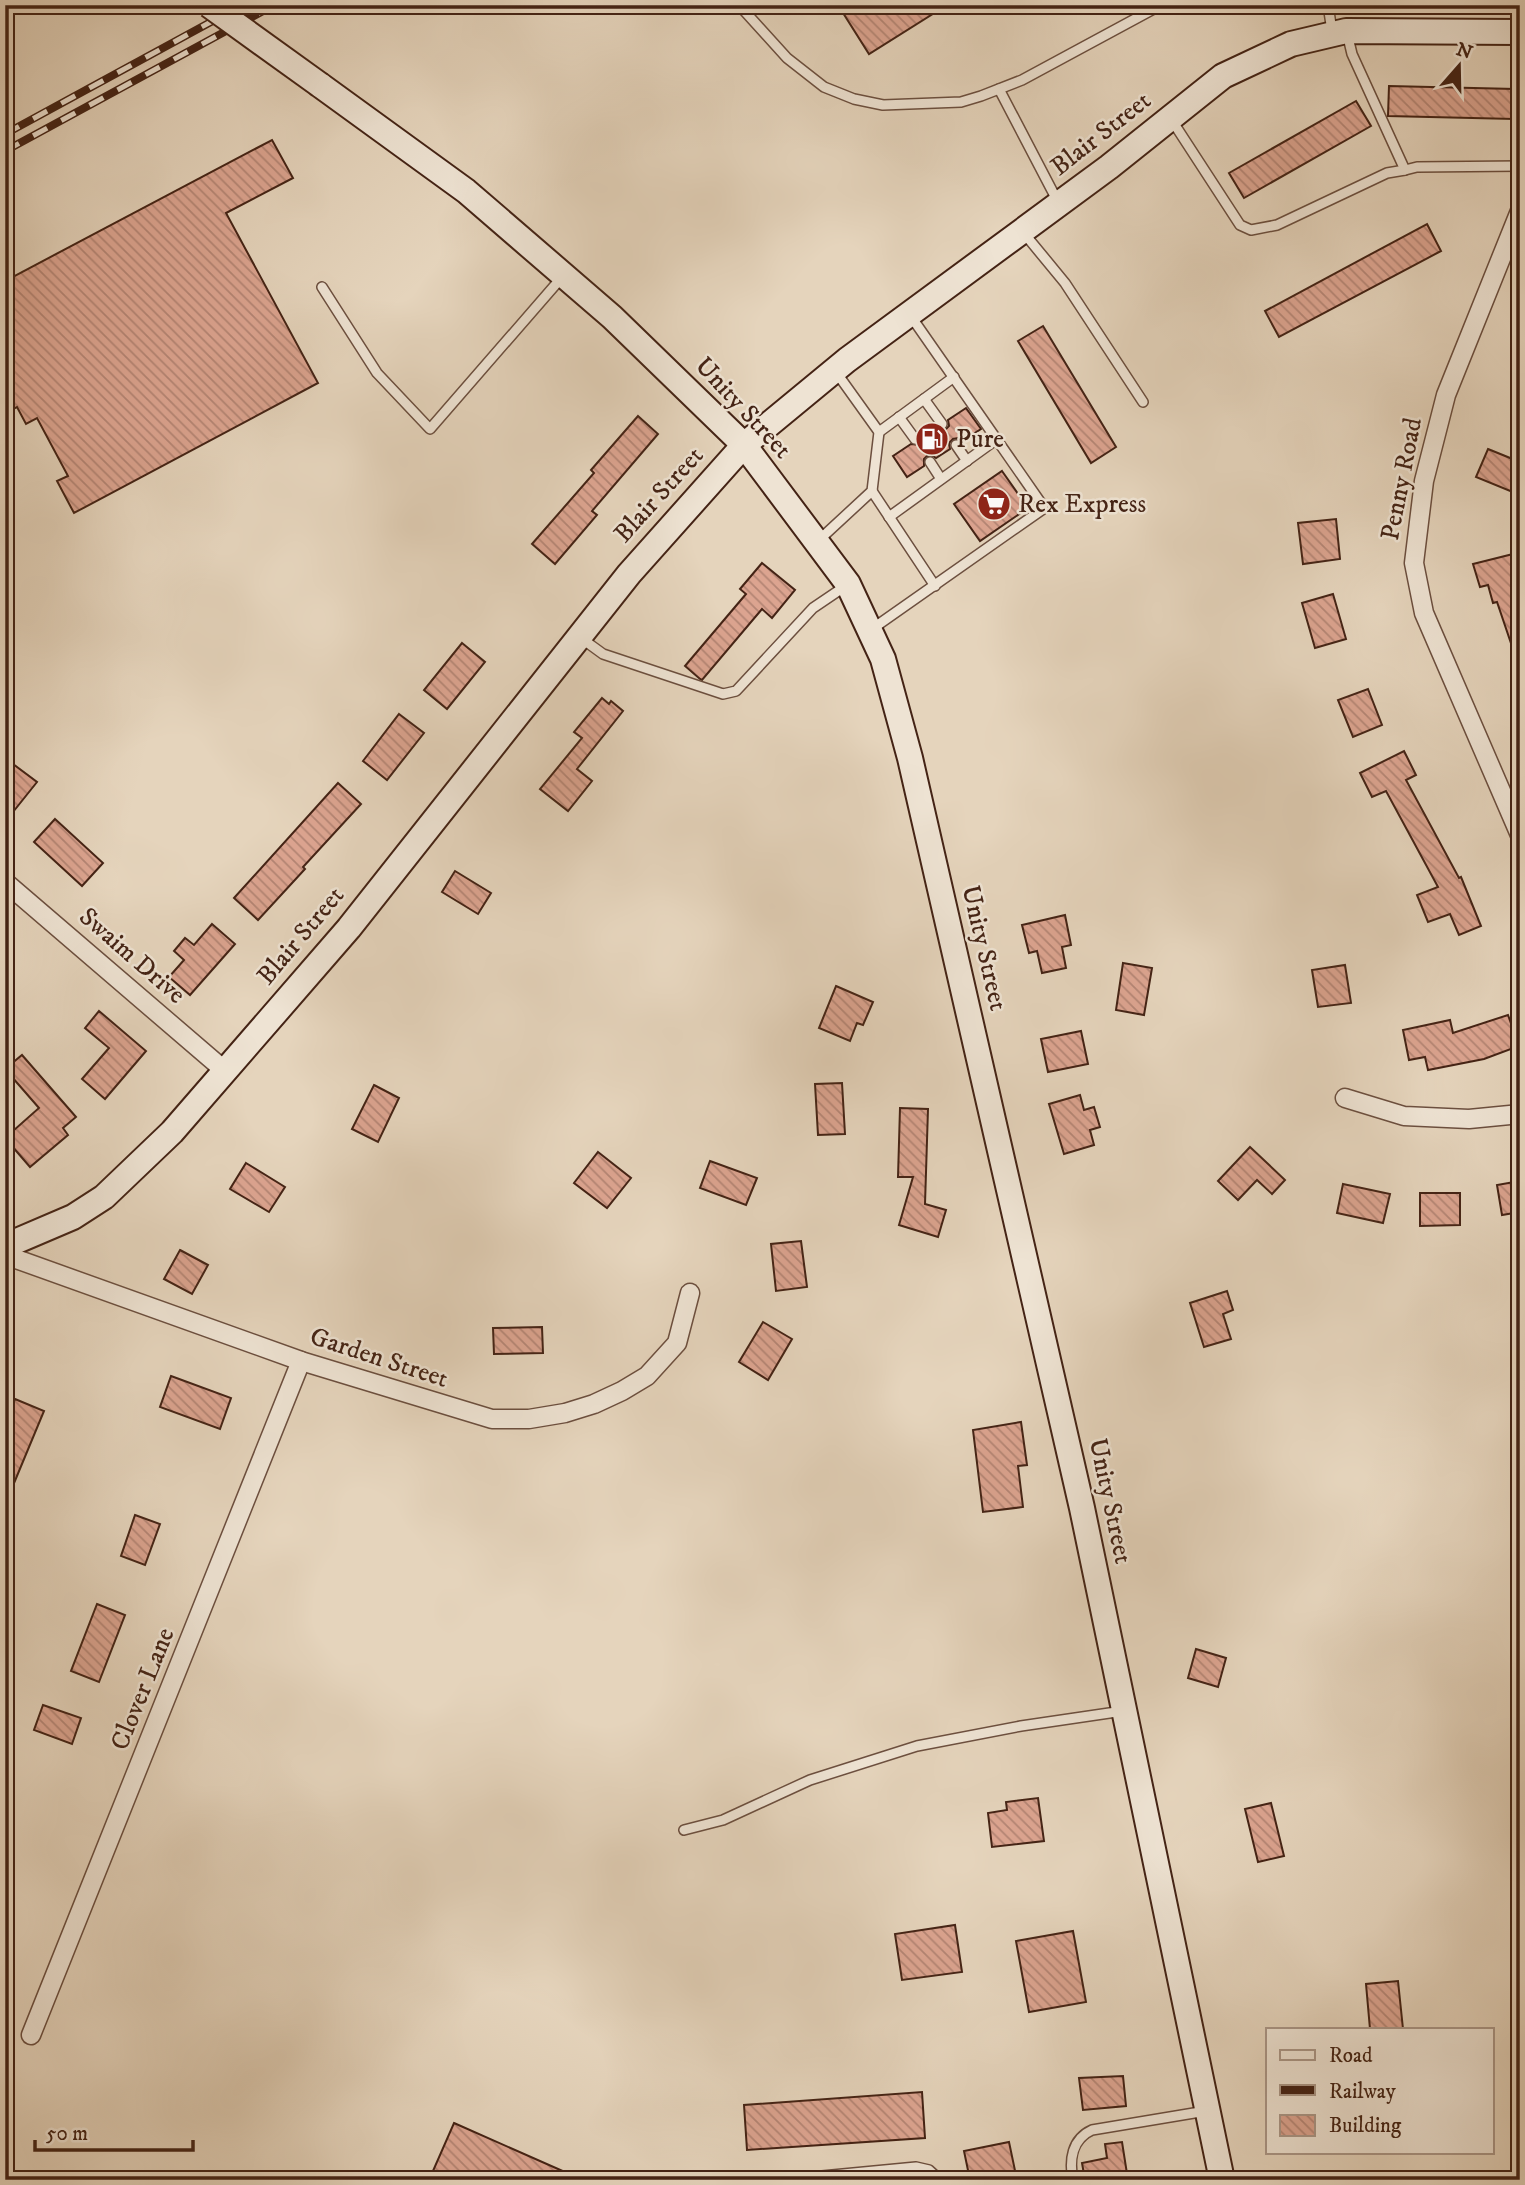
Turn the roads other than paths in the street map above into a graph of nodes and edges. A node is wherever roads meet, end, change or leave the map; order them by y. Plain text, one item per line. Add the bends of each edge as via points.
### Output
1 (209, 5) edge
2 (739, 5) edge
3 (1161, 5) edge
4 (1328, 5) edge
5 (1520, 32) edge
6 (1339, 33) junction
7 (999, 89) junction
8 (1170, 118) junction
9 (1520, 166) edge
10 (1405, 170) junction
11 (1059, 204) junction
12 (1518, 221) edge
13 (1022, 231) junction
14 (564, 275) junction
15 (322, 288) dead end
16 (909, 314) junction
17 (835, 371) junction
18 (954, 377) junction
19 (924, 399) junction
20 (1143, 402) dead end
21 (899, 417) junction
22 (942, 424) dead end
23 (879, 432) junction
24 (915, 439) dead end
25 (997, 439) junction
26 (744, 445) junction
27 (956, 445) dead end
28 (967, 461) junction
29 (930, 462) dead end
30 (942, 479) junction
31 (872, 491) junction
32 (889, 517) junction
33 (817, 543) junction
34 (848, 584) junction
35 (935, 586) junction
36 (870, 631) junction
37 (579, 636) junction
38 (1513, 799) edge
39 (1520, 835) edge
40 (5, 882) edge
41 (224, 1070) junction
42 (1345, 1098) dead end
43 (1520, 1114) edge
44 (5, 1246) edge
45 (5, 1255) edge
46 (690, 1293) dead end
47 (301, 1361) junction
48 (1124, 1711) junction
49 (684, 1830) dead end
50 (31, 2035) dead end
51 (1208, 2110) junction
52 (780, 2180) edge
53 (940, 2180) edge
54 (1073, 2180) edge
55 (1222, 2180) edge

1 - 14 street, Unity Street, bridge via 466,191
2 - 7 lane via 787,58 824,87 854,99 883,105 961,102
3 - 7 lane
4 - 6 lane
5 - 6 street, Blair Street
6 - 8 street, Blair Street via 1290,44 1223,76
6 - 10 lane
7 - 11 lane
8 - 10 lane via 1240,225 1251,230 1277,225 1387,173
8 - 11 street, Blair Street
9 - 10 lane
11 - 13 street, Blair Street
12 - 38 street, Penny Road via 1446,395 1424,481 1414,563 1424,612
13 - 16 street, Blair Street
13 - 20 lane via 1065,283
14 - 15 lane via 430,429 377,373
14 - 26 street, Unity Street
16 - 17 street, Blair Street
16 - 18 lane
17 - 23 lane
17 - 26 street, Blair Street
18 - 19 lane
18 - 25 lane
19 - 21 lane
19 - 22 lane
21 - 23 lane
21 - 24 lane
23 - 31 lane
25 - 28 lane
25 - 35 lane via 1043,509
26 - 33 street, Unity Street
26 - 37 street, Blair Street
27 - 28 lane
28 - 30 lane
29 - 30 lane
30 - 32 lane
31 - 32 lane
31 - 33 lane
32 - 35 lane
33 - 34 street, Unity Street
34 - 36 street, Unity Street
34 - 37 lane via 813,608 730,694 603,654
35 - 36 lane
36 - 48 street, Unity Street via 883,659 913,771
37 - 41 street, Blair Street via 349,928
38 - 39 street, Penny Road
40 - 41 street, Swaim Drive
41 - 44 street, Blair Street via 172,1132 104,1197 73,1217
42 - 43 street via 1404,1116 1469,1119
45 - 47 street, Garden Street
46 - 47 street, Garden Street via 677,1343 647,1376 594,1404 529,1419 492,1419
47 - 50 street, Clover Lane
48 - 49 lane via 917,1746 810,1780 723,1820
48 - 51 street, Unity Street
51 - 54 lane via 1083,2134 1072,2153
51 - 55 street, Unity Street
52 - 53 lane via 916,2167 929,2170

